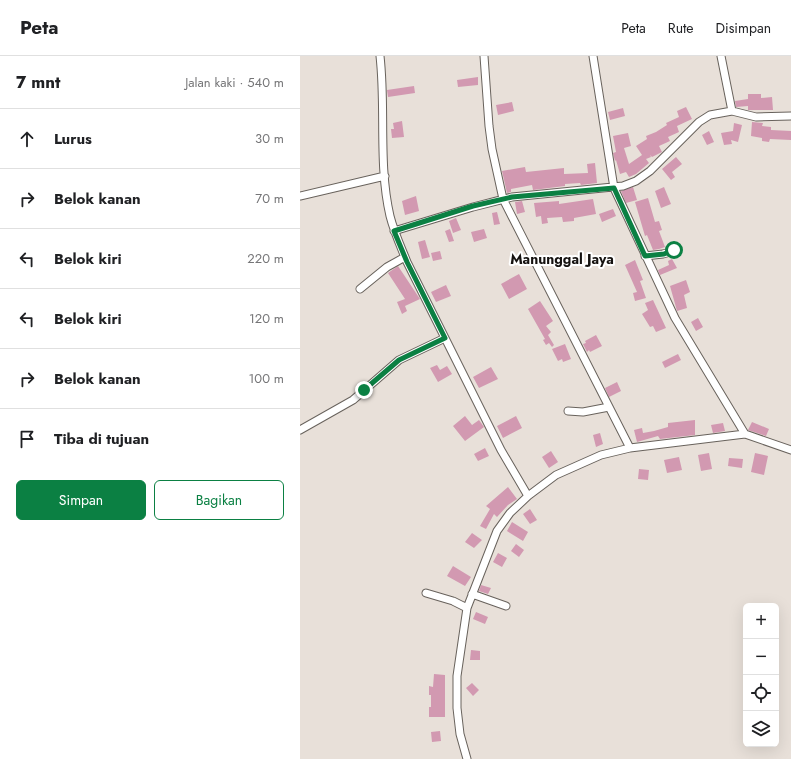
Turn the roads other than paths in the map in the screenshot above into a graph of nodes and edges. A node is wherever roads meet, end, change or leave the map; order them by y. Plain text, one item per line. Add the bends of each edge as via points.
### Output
1 (380, 56) edge
2 (484, 56) edge
3 (593, 56) edge
4 (721, 56) edge
5 (732, 111) junction
6 (791, 116) edge
7 (384, 176) junction
8 (614, 188) junction
9 (300, 196) edge
10 (503, 199) junction
11 (394, 231) junction
12 (674, 250) dead end
13 (645, 256) junction
14 (405, 257) junction
15 (360, 289) dead end
16 (445, 338) junction
17 (609, 407) junction
18 (568, 411) dead end
19 (300, 430) edge
20 (745, 434) junction
21 (630, 448) junction
22 (791, 450) edge
23 (528, 496) junction
24 (426, 593) dead end
25 (472, 594) junction
26 (506, 606) dead end
27 (467, 608) junction
28 (467, 759) edge

1 - 7 street
2 - 10 street via 490,137
3 - 8 street
4 - 5 street
5 - 6 street via 756,117
5 - 8 street via 710,115 699,122 650,171 636,181
7 - 9 street
7 - 11 street
8 - 10 street
8 - 13 street
10 - 11 street
10 - 17 street
11 - 14 street
12 - 13 street
13 - 20 street via 675,318
14 - 15 street
14 - 16 street
16 - 19 street via 399,360 353,400
16 - 23 street via 501,450
17 - 18 street via 583,412
17 - 21 street
20 - 21 street
20 - 22 street
21 - 23 street via 601,455 578,465 556,476
23 - 25 street via 510,513 497,531
24 - 27 street
25 - 26 street
25 - 27 street
27 - 28 street via 457,676 457,708 459,730

